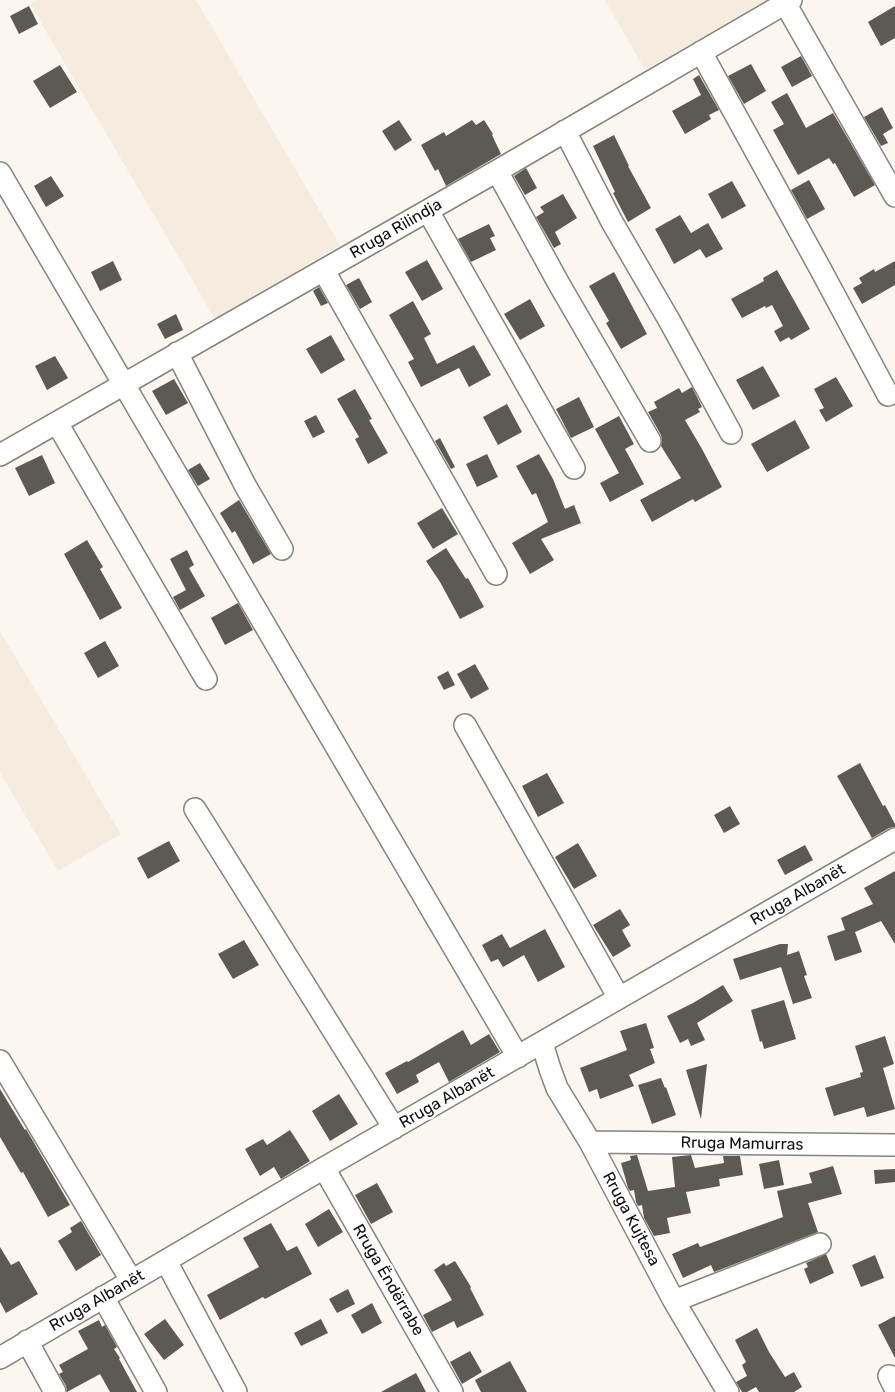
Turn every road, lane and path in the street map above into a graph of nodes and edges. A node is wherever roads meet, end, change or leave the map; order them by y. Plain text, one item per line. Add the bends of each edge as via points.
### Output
1 (788, 2) edge
2 (701, 52) junction
3 (565, 131) junction
4 (497, 171) junction
5 (0, 173) edge
6 (895, 196) edge
7 (428, 211) junction
8 (324, 271) junction
9 (177, 354) junction
10 (123, 385) junction
11 (888, 395) dead end
12 (57, 423) junction
13 (731, 434) dead end
14 (650, 441) dead end
15 (0, 455) edge
16 (574, 468) dead end
17 (282, 549) dead end
18 (496, 574) dead end
19 (206, 679) dead end
20 (465, 726) dead end
21 (195, 808) dead end
22 (893, 846) edge
23 (619, 998) junction
24 (542, 1043) junction
25 (518, 1057) junction
26 (0, 1061) edge
27 (394, 1128) junction
28 (590, 1142) junction
29 (895, 1145) edge
30 (324, 1168) junction
31 (820, 1244) dead end
32 (166, 1261) junction
33 (131, 1280) junction
34 (103, 1297) junction
35 (674, 1301) junction
36 (27, 1341) junction
37 (3, 1350) edge
38 (237, 1388) edge
39 (55, 1392) edge
40 (156, 1392) edge
41 (452, 1392) edge
42 (728, 1392) edge

1 - 2 street, Rruga Rilindja
1 - 6 street
2 - 3 street, Rruga Rilindja
2 - 11 street
3 - 4 street, Rruga Rilindja
3 - 13 street via 612,222
4 - 7 street, Rruga Rilindja
4 - 14 street
5 - 10 street
7 - 8 street, Rruga Rilindja
7 - 16 street
8 - 9 street, Rruga Rilindja
8 - 18 street
9 - 10 street, Rruga Rilindja
9 - 17 street via 244,484
10 - 12 street, Rruga Rilindja
10 - 25 street
12 - 15 street, Rruga Rilindja
12 - 19 street
20 - 23 street
21 - 27 street
22 - 23 street, Rruga Albanët
23 - 24 street, Rruga Albanët
24 - 25 street, Rruga Albanët
24 - 28 street, Rruga Kujtesa via 557,1088
25 - 27 street, Rruga Albanët
26 - 33 street
27 - 30 street, Rruga Albanët
28 - 29 street, Rruga Mamurras
28 - 35 street, Rruga Kujtesa
30 - 32 street, Rruga Albanët
30 - 41 street, Rruga Ëndërrabe
31 - 35 street
32 - 33 street, Rruga Albanët
32 - 38 street
33 - 34 street, Rruga Albanët
34 - 36 street, Rruga Albanët
34 - 40 street
35 - 42 street, Rruga Kujtesa
36 - 37 street, Rruga Albanët
36 - 39 street

